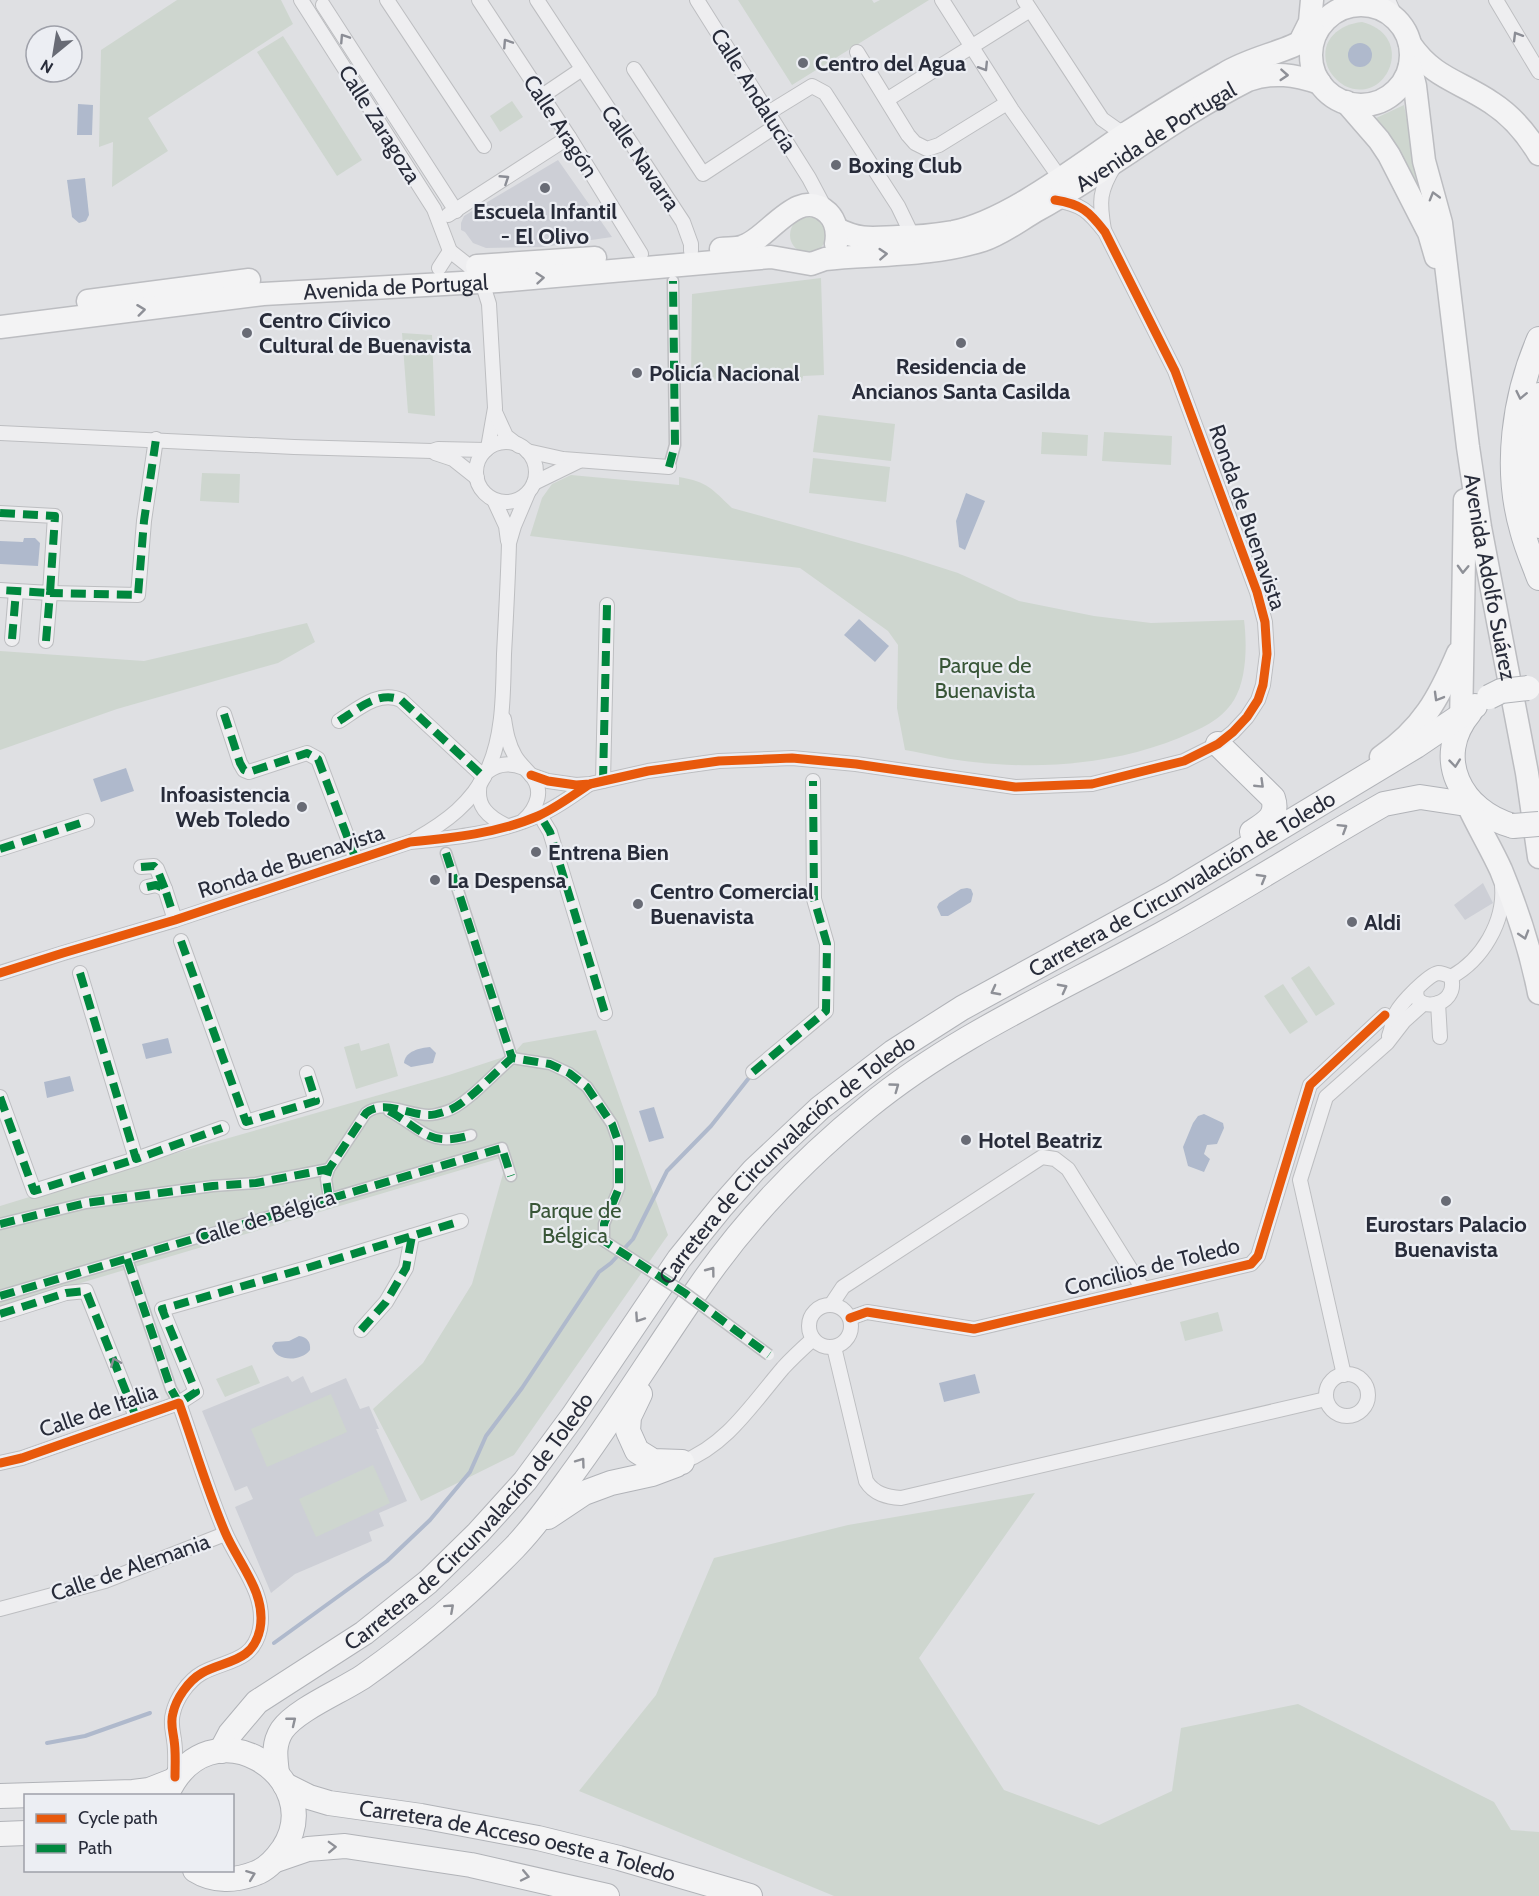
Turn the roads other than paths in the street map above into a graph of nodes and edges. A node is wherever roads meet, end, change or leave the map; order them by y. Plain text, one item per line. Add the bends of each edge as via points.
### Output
1 (301, 0) edge
2 (387, 0) edge
3 (479, 0) edge
4 (537, 0) edge
5 (697, 0) edge
6 (942, 0) edge
7 (1312, 0) edge
8 (1496, 0) edge
9 (326, 2) edge
10 (1353, 3) edge
11 (1027, 5) edge
12 (1393, 10) edge
13 (310, 14) junction
14 (1311, 36) junction
15 (972, 47) junction
16 (857, 52) dead end
17 (582, 69) junction
18 (634, 69) dead end
19 (1408, 71) junction
20 (1539, 72) edge
21 (1320, 83) junction
22 (1463, 87) junction
23 (542, 96) junction
24 (888, 99) junction
25 (1346, 102) junction
26 (1007, 103) junction
27 (768, 113) junction
28 (1102, 119) junction
29 (1138, 125) junction
30 (776, 126) junction
31 (569, 137) junction
32 (484, 146) dead end
33 (1539, 154) edge
34 (1108, 157) junction
35 (1060, 178) junction
36 (811, 181) junction
37 (1055, 200) junction
38 (456, 211) junction
39 (793, 211) junction
40 (438, 220) junction
41 (832, 221) junction
42 (1105, 232) junction
43 (913, 237) junction
44 (692, 251) junction
45 (641, 255) junction
46 (825, 259) junction
47 (445, 260) junction
48 (792, 260) junction
49 (476, 271) junction
50 (674, 280) dead end
51 (1449, 295) junction
52 (0, 313) edge
53 (0, 327) edge
54 (1539, 339) edge
55 (1539, 395) edge
56 (495, 412) junction
57 (0, 433) edge
58 (156, 439) junction
59 (1468, 447) junction
60 (523, 448) junction
61 (487, 449) junction
62 (432, 451) junction
63 (581, 460) junction
64 (669, 466) joint
65 (477, 478) junction
66 (531, 488) junction
67 (494, 500) junction
68 (0, 513) edge
69 (1539, 526) edge
70 (509, 543) junction
71 (1539, 578) edge
72 (0, 591) edge
73 (16, 591) junction
74 (50, 593) junction
75 (608, 605) dead end
76 (12, 639) dead end
77 (46, 641) dead end
78 (1462, 644) junction
79 (1536, 688) edge
80 (502, 711) junction
81 (1472, 711) junction
82 (224, 714) dead end
83 (339, 721) dead end
84 (1218, 744) junction
85 (528, 772) junction
86 (483, 777) junction
87 (813, 781) dead end
88 (596, 782) junction
89 (1469, 802) junction
90 (1295, 817) junction
91 (87, 820) dead end
92 (524, 821) junction
93 (544, 822) dead end
94 (1539, 824) edge
95 (507, 826) junction
96 (410, 842) junction
97 (0, 849) edge
98 (446, 853) dead end
99 (1539, 857) edge
100 (356, 860) junction
101 (141, 867) dead end
102 (1500, 869) junction
103 (147, 887) dead end
104 (165, 889) junction
105 (1136, 914) junction
106 (175, 920) junction
107 (181, 941) dead end
108 (0, 973) edge
109 (80, 973) dead end
110 (1451, 977) junction
111 (1417, 989) junction
112 (1539, 993) edge
113 (1423, 1004) junction
114 (1438, 1004) junction
115 (605, 1013) dead end
116 (1385, 1015) dead end
117 (1440, 1037) dead end
118 (1387, 1043) junction
119 (512, 1058) junction
120 (753, 1072) dead end
121 (307, 1073) dead end
122 (0, 1097) edge
123 (381, 1106) junction
124 (222, 1128) dead end
125 (471, 1135) dead end
126 (136, 1159) junction
127 (329, 1168) junction
128 (511, 1176) dead end
129 (329, 1198) junction
130 (461, 1221) dead end
131 (0, 1224) edge
132 (412, 1236) junction
133 (126, 1259) junction
134 (1143, 1289) junction
135 (0, 1296) edge
136 (831, 1305) junction
137 (0, 1314) edge
138 (850, 1318) junction
139 (678, 1319) junction
140 (361, 1330) dead end
141 (813, 1339) junction
142 (834, 1347) junction
143 (769, 1355) dead end
144 (1344, 1375) junction
145 (1326, 1399) junction
146 (179, 1402) junction
147 (136, 1417) junction
148 (682, 1462) junction
149 (0, 1463) edge
150 (534, 1527) junction
151 (225, 1534) junction
152 (0, 1609) edge
153 (174, 1742) junction
154 (213, 1753) junction
155 (281, 1779) junction
156 (171, 1784) edge
157 (66, 1794) edge
158 (24, 1795) edge
159 (0, 1796) edge
160 (24, 1833) edge
161 (0, 1834) edge
162 (276, 1860) junction
163 (198, 1872) edge
164 (607, 1896) edge
165 (750, 1896) edge

1 - 13 street, Calle Zaragoza
2 - 32 street
23 -> 3 street, Calle Aragón
4 - 17 street, Calle Navarra
5 - 27 street, Calle Andalucía
6 - 15 street
7 - 14 main road
20 -> 8 street
9 - 13 street
38 -> 9 street, Calle Zaragoza
10 - 12 main road
10 - 14 main road via 1332,14
11 - 15 street
11 - 28 street
12 - 19 main road via 1405,31
13 - 40 street, Calle Zaragoza
14 - 21 main road via 1311,59
14 - 29 main road, Avenida de Portugal via 1242,64
15 - 24 street
15 -> 26 street
16 - 24 street
17 - 23 street
17 - 44 street, Calle Navarra via 683,222
18 - 30 street via 703,174
19 - 22 main road via 1431,83
19 - 22 main road via 1422,60
19 - 25 main road via 1390,95 1369,104
51 -> 19 main road, Avenida Adolfo Suárez via 1441,223 1424,161
21 - 25 main road
34 -> 21 main road, Avenida de Portugal via 1248,80 1285,74
22 - 33 main road via 1507,114
23 - 31 street, Calle Aragón
24 - 26 street via 908,135 927,149
25 - 51 main road, Avenida Adolfo Suárez via 1389,155 1429,233
26 - 35 street
27 - 30 street, Calle Andalucía
27 - 43 street via 812,86 825,93 898,206
28 - 29 street via 1119,131
28 - 34 street
29 - 34 main road, Avenida de Portugal
30 - 36 street, Calle Andalucía
38 -> 31 street
31 - 45 street, Calle Aragón
34 - 35 main road, Avenida de Portugal
34 - 37 main road, Avenida de Portugal
34 - 42 street, Ronda de Buenavista via 1101,201
35 - 43 main road, Avenida de Portugal via 988,219 955,231
36 - 39 street
36 - 41 street, Calle Andalucía
37 - 42 street, Ronda de Buenavista via 1083,207
46 -> 37 main road, Avenida de Portugal via 939,250 985,240
38 - 40 street
39 - 41 main road, Avenida de Portugal via 810,205
39 - 44 main road, Avenida de Portugal via 744,247
39 - 48 main road via 780,225 778,234
40 - 47 street, Calle Zaragoza
41 - 43 main road, Avenida de Portugal via 853,237
41 - 46 main road via 835,246
42 - 84 street, Ronda de Buenavista via 1175,371 1265,622 1267,669 1258,700 1247,717
44 - 45 main road, Avenida de Portugal
45 - 49 main road, Avenida de Portugal
46 - 48 main road, Avenida de Portugal via 811,264
47 - 49 main road, Avenida de Portugal
47 - 52 main road, Avenida de Portugal
49 -> 48 main road, Avenida de Portugal via 771,257
53 -> 49 main road, Avenida de Portugal
49 - 56 street via 489,304
50 - 64 street via 675,445
51 - 59 main road, Avenida Adolfo Suárez
54 -> 71 highway via 1523,386 1513,461 1518,514
55 - 69 highway via 1530,465
56 - 60 street via 506,436
56 - 61 street
57 - 58 street
58 - 62 street
58 - 74 street via 138,596
59 -> 78 main road
59 - 99 main road, Avenida Adolfo Suárez
60 - 61 street via 500,443
60 - 63 street
60 - 66 street via 533,460 536,473
61 - 62 street
61 - 65 street via 478,461
62 - 65 street via 453,459
63 - 64 street
63 - 66 street
65 - 67 street via 480,487
66 - 67 street via 519,500
66 - 70 street, Ronda de Buenavista
67 - 70 street, Ronda de Buenavista
68 - 74 street via 55,516
70 - 80 street, Ronda de Buenavista
72 - 73 street
73 - 74 street
73 - 76 street
74 - 77 street
75 - 88 street
78 - 81 main road
78 -> 90 main road via 1435,703 1415,728 1390,751
79 - 81 highway, Carretera de Circunvalación de Toledo, bridge via 1501,691
80 - 85 street, Ronda de Buenavista via 510,748
80 - 86 street, Ronda de Buenavista via 494,754
81 -> 89 highway via 1456,740 1454,761 1458,783
81 - 90 highway, Carretera de Circunvalación de Toledo
82 - 100 street via 244,770 249,772 307,753 318,759
83 - 86 street via 376,699 391,696 401,700
84 - 88 street, Ronda de Buenavista via 1184,761 1092,784 1015,787 792,758 699,764
84 -> 105 highway via 1268,791 1276,806 1274,814 1268,822 1152,894
85 - 86 street, Ronda de Buenavista via 506,764 491,768
85 - 88 street, Ronda de Buenavista via 563,785
85 - 92 street, Ronda de Buenavista via 535,780 538,796 536,806
86 - 95 street, Ronda de Buenavista via 478,797 482,807
86 - 96 street, Ronda de Buenavista via 455,813
87 - 120 street via 814,899 827,944 826,1011
88 - 92 street, Ronda de Buenavista
89 - 94 highway, Carretera de Circunvalación de Toledo, bridge via 1498,822 1513,826
89 - 102 main road
139 -> 89 highway, Carretera de Circunvalación de Toledo via 728,1247 801,1167 870,1106 944,1053 1192,918 1384,804 1420,796
90 - 105 highway, Carretera de Circunvalación de Toledo
91 - 97 street
92 - 95 street, Ronda de Buenavista
93 - 115 street
95 - 96 street, Ronda de Buenavista
96 - 100 street, Ronda de Buenavista
98 - 119 street
100 - 106 street, Ronda de Buenavista
101 - 104 street via 154,866
102 - 110 street via 1503,897 1499,918 1470,965
102 -> 112 main road via 1525,938
103 - 104 street
104 - 106 street
105 -> 154 highway, Carretera de Circunvalación de Toledo via 936,1024 851,1082 811,1115 754,1170 679,1259 525,1482 478,1533 428,1581 364,1633 257,1702
106 - 108 street, Ronda de Buenavista
107 - 121 street via 246,1122 316,1101
109 - 126 street
110 - 111 street via 1432,975
110 - 114 street via 1449,996
111 - 113 street via 1417,999
111 - 118 street via 1395,1014
113 - 114 street
113 - 118 street
114 - 117 street
116 - 134 street, Concilios de Toledo via 1310,1085 1258,1256 1251,1264
118 - 144 street via 1326,1097 1300,1180
119 - 123 street via 449,1110 430,1115
119 - 143 street, bridge via 550,1064 569,1073 587,1087 612,1124 619,1144 619,1188 604,1224 604,1241 685,1293
122 - 126 street via 34,1191
123 - 125 street via 434,1138 448,1141
123 - 127 street via 366,1113
124 - 126 street
127 - 129 street
127 - 131 street via 256,1183 86,1203
128 - 129 street, Calle de Bélgica via 502,1148
129 - 133 street, Calle de Bélgica
130 - 132 street
132 - 140 street via 406,1268 386,1302
132 - 146 street via 162,1309 196,1392
133 - 135 street, Calle de Bélgica
133 - 146 street
134 - 136 street via 1068,1169 1055,1159 1042,1157 843,1287
134 - 138 street, Concilios de Toledo via 974,1329 867,1312
136 - 138 street
136 - 141 street via 813,1313 808,1326
147 -> 137 street via 86,1291 66,1293
138 - 142 street via 851,1332
139 - 148 highway via 663,1357 636,1401 628,1431 645,1457
150 -> 139 highway, Carretera de Circunvalación de Toledo
141 - 142 street
141 - 148 street via 731,1430 707,1450
142 - 145 street via 866,1481 875,1491 891,1497 913,1496
144 - 145 street via 1328,1386
144 - 145 street via 1356,1377 1365,1386 1367,1398 1361,1410 1343,1416 1332,1410
146 - 147 street, Calle de Italia
146 - 151 street, Calle de Italia
147 - 149 street, Calle de Italia
148 - 150 highway via 584,1493
155 -> 150 highway, Carretera de Circunvalación de Toledo via 274,1752 283,1728 360,1678 435,1622
151 - 152 street, Calle de Alemania via 105,1581
151 - 153 street, Calle de Italia via 256,1594 262,1613 260,1627 250,1650 232,1662 202,1673 188,1686 172,1715
153 - 154 street via 186,1752
153 - 156 street, Calle de Italia
154 - 155 highway via 236,1751 252,1755
154 - 156 highway, Carretera de Circunvalación de Toledo via 194,1760
155 - 162 highway, Carretera de Circunvalación de Toledo via 292,1804 292,1824 287,1843
155 - 165 highway, Carretera de Acceso oeste a Toledo via 309,1797 329,1803 538,1838
156 - 157 highway, Carretera de Circunvalación de Toledo via 133,1792
158 - 159 highway, Carretera de Circunvalación de Toledo
160 - 161 highway
163 -> 162 highway via 222,1880 241,1879
162 -> 164 highway, Carretera de Acceso oeste a Toledo via 308,1849 345,1846 471,1865

